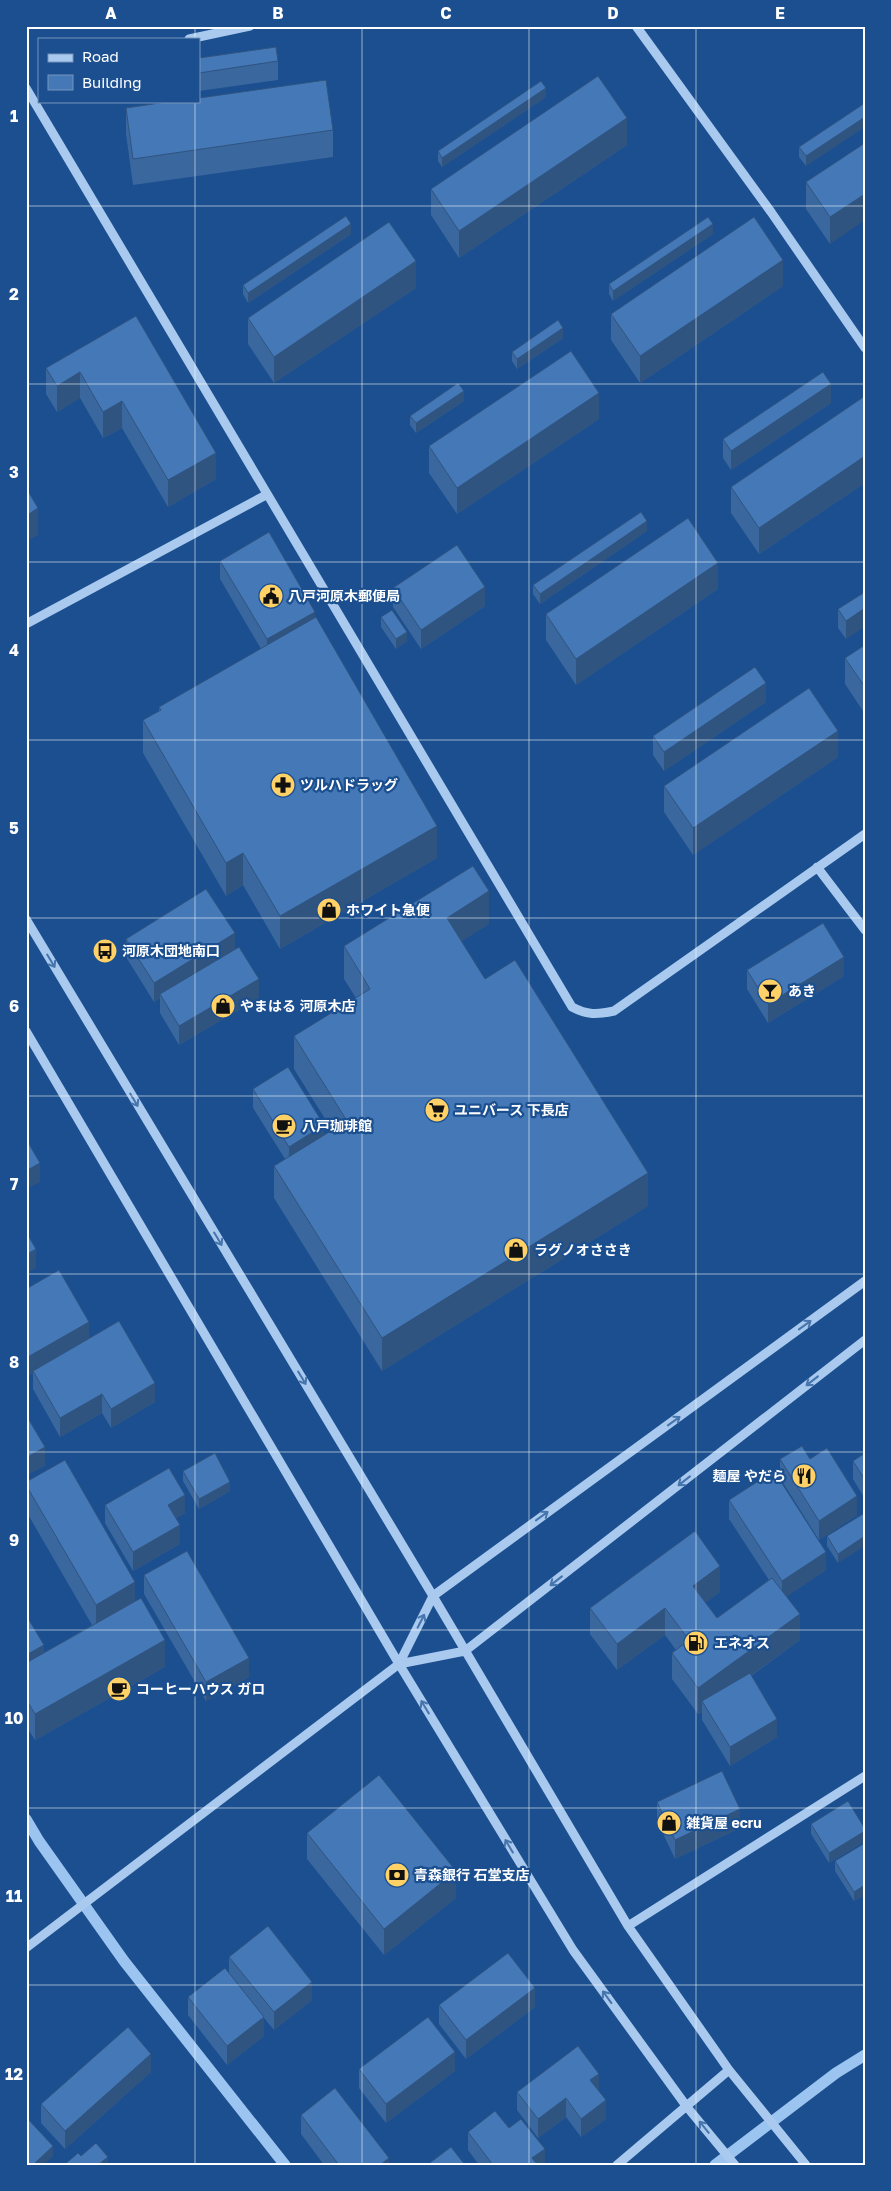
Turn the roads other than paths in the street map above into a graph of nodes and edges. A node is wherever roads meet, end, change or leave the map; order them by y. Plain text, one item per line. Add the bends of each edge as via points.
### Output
1 (250, 26) edge
2 (636, 26) edge
3 (194, 38) edge
4 (26, 88) edge
5 (36, 100) edge
6 (865, 348) edge
7 (266, 495) junction
8 (26, 624) edge
9 (865, 834) edge
10 (817, 867) junction
11 (26, 919) edge
12 (865, 930) edge
13 (26, 1031) edge
14 (865, 1281) edge
15 (865, 1340) edge
16 (433, 1596) junction
17 (465, 1651) junction
18 (399, 1664) junction
19 (865, 1776) edge
20 (628, 1926) junction
21 (26, 1948) edge
22 (730, 2070) junction
23 (687, 2107) junction
24 (617, 2165) edge
25 (735, 2165) edge
26 (806, 2165) edge

1 - 3 street
2 - 6 street
4 - 5 street
5 - 7 street
7 - 8 street
7 - 10 street via 572,1007 584,1014 614,1011
9 - 10 street
10 - 12 street
11 -> 16 street
13 - 18 street
16 -> 14 street
15 -> 17 street
16 - 17 street
18 -> 16 street
17 - 18 street
17 - 20 street
18 - 21 street
23 -> 18 street via 573,1950
19 - 20 street
20 - 22 street
22 - 23 street
22 - 26 street
23 - 24 street
25 -> 23 street

